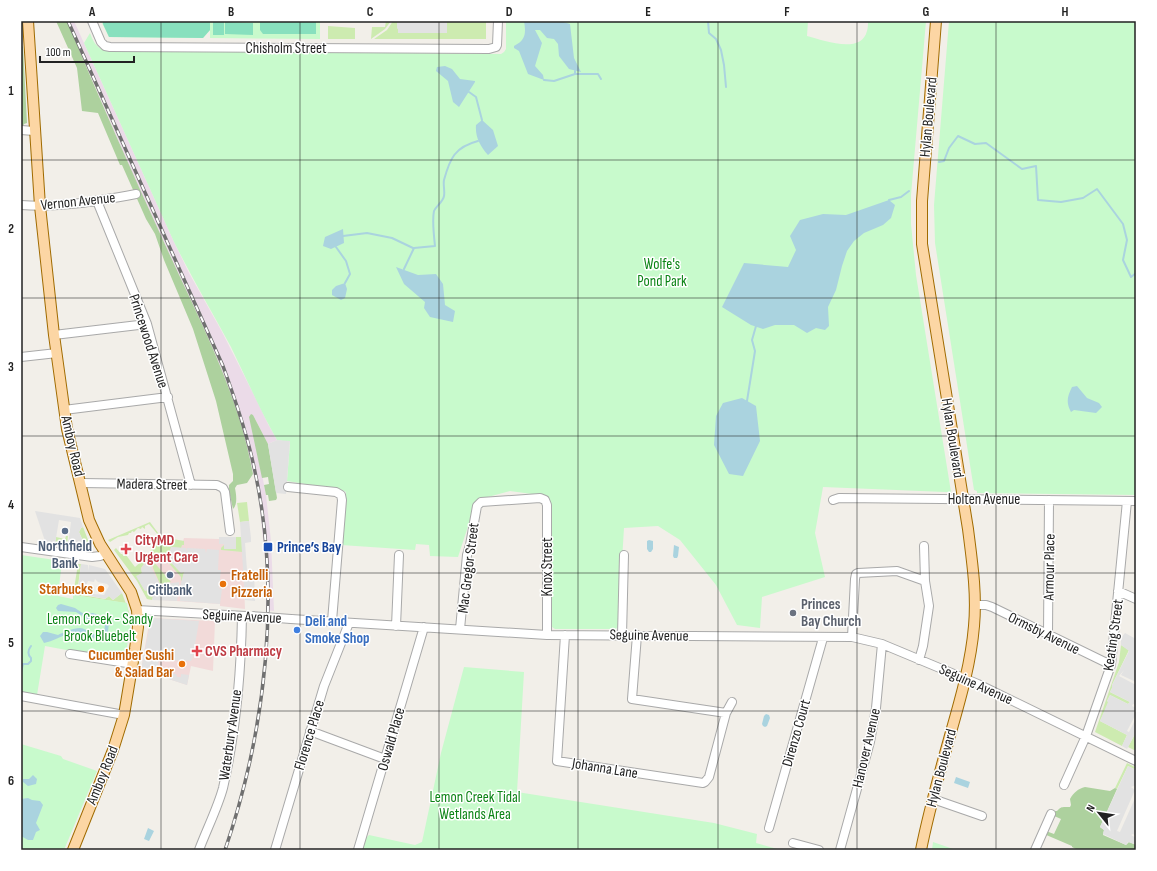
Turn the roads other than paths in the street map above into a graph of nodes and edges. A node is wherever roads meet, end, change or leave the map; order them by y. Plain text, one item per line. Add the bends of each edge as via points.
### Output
1 (28, 21) edge
2 (92, 21) edge
3 (498, 21) edge
4 (936, 21) edge
5 (25, 41) edge
6 (21, 130) edge
7 (34, 131) junction
8 (136, 194) dead end
9 (96, 201) junction
10 (21, 205) edge
11 (40, 206) junction
12 (147, 324) junction
13 (54, 335) junction
14 (57, 353) junction
15 (21, 357) edge
16 (168, 397) junction
17 (64, 410) junction
18 (81, 483) junction
19 (191, 485) junction
20 (288, 487) dead end
21 (963, 499) junction
22 (545, 500) joint
23 (833, 500) dead end
24 (1049, 500) junction
25 (1126, 501) junction
26 (1136, 501) edge
27 (230, 530) dead end
28 (924, 546) dead end
29 (21, 547) edge
30 (106, 554) junction
31 (399, 555) dead end
32 (624, 555) dead end
33 (925, 581) junction
34 (1118, 591) junction
35 (1136, 599) edge
36 (975, 605) junction
37 (137, 610) junction
38 (242, 616) junction
39 (332, 621) junction
40 (349, 622) junction
41 (396, 626) junction
42 (424, 627) junction
43 (460, 630) junction
44 (547, 634) junction
45 (565, 635) junction
46 (622, 635) junction
47 (637, 635) junction
48 (1048, 635) junction
49 (852, 637) junction
50 (823, 638) junction
51 (882, 644) junction
52 (70, 654) dead end
53 (919, 660) junction
54 (133, 664) junction
55 (1111, 665) junction
56 (965, 679) junction
57 (21, 696) edge
58 (732, 702) dead end
59 (726, 713) junction
60 (124, 715) junction
61 (310, 731) junction
62 (1086, 736) junction
63 (385, 759) junction
64 (1136, 761) edge
65 (1064, 785) dead end
66 (933, 799) junction
67 (1051, 814) dead end
68 (982, 816) dead end
69 (769, 828) dead end
70 (793, 843) dead end
71 (73, 850) edge
72 (199, 850) edge
73 (275, 850) edge
74 (358, 850) edge
75 (819, 850) edge
76 (840, 850) edge
77 (922, 850) edge
78 (1035, 850) edge

1 - 5 main road, Amboy Road
2 - 3 street, Chisholm Street via 101,42 110,47 481,49 496,47
4 - 21 main road, Hylan Boulevard via 921,226 925,269
5 - 7 main road, Amboy Road
6 - 7 street
7 - 11 main road, Amboy Road
8 - 9 street, Vernon Avenue
9 - 11 street, Vernon Avenue
9 - 12 street, Princewood Avenue
10 - 11 street, Vernon Avenue
11 - 13 main road, Amboy Road
12 - 13 street
12 - 16 street, Princewood Avenue
13 - 14 main road, Amboy Road
14 - 15 street
14 - 17 main road, Amboy Road
16 - 17 street
16 - 19 street, Princewood Avenue
17 - 18 main road, Amboy Road
18 - 19 street, Madera Street
18 - 30 main road, Amboy Road via 89,520
19 - 27 street, Madera Street via 217,485 223,488 226,492
20 - 39 street via 336,492 341,495
21 - 23 street, Holten Avenue
21 - 24 street, Holten Avenue
21 - 36 main road, Hylan Boulevard
22 - 43 street, Mac Gregor Street via 540,498 481,502 476,506 467,555
22 - 44 street, Knox Street
24 - 25 street, Holten Avenue
24 - 48 street, Armour Place
25 - 26 street, Holten Avenue
25 - 34 street, Keating Street
28 - 33 street
29 - 30 street via 92,557
30 - 37 main road, Amboy Road via 128,586
31 - 41 street
32 - 46 street
33 - 49 street via 897,571 856,574
33 - 53 street via 928,606
34 - 35 street
34 - 55 street, Keating Street
36 - 48 street, Ormsby Avenue via 989,606
36 - 56 main road, Hylan Boulevard via 973,640
37 - 38 street, Seguine Avenue
37 - 54 main road, Amboy Road via 138,627
38 - 39 street, Seguine Avenue, bridge
38 - 72 street, Waterbury Avenue via 237,703 231,742 222,789
39 - 40 street, Seguine Avenue
40 - 41 street, Seguine Avenue
40 - 61 street, Florence Place
41 - 42 street, Seguine Avenue
42 - 43 street, Seguine Avenue
42 - 63 street, Oswald Place
43 - 44 street, Seguine Avenue
44 - 45 street, Seguine Avenue
45 - 46 street, Seguine Avenue
45 - 59 street, Johanna Lane via 557,760 703,783 709,777
46 - 47 street, Seguine Avenue
47 - 50 street, Seguine Avenue
47 - 59 street via 632,699
48 - 55 street, Ormsby Avenue
49 - 50 street, Seguine Avenue
49 - 51 street, Seguine Avenue
50 - 69 street, Direnzo Court
51 - 53 street, Seguine Avenue
51 - 76 street, Hanover Avenue via 878,694 870,742
52 - 54 street
53 - 56 street, Seguine Avenue
54 - 60 main road, Amboy Road
55 - 62 street, Keating Street
56 - 62 street, Seguine Avenue
56 - 66 main road, Hylan Boulevard
57 - 60 street
58 - 59 street, Johanna Lane
60 - 71 main road, Amboy Road via 113,750
61 - 63 street
61 - 73 street, Florence Place
62 - 64 street, Seguine Avenue
62 - 65 street, Keating Street
63 - 74 street, Oswald Place
66 - 68 street
66 - 77 main road, Hylan Boulevard
67 - 78 street
70 - 75 street

